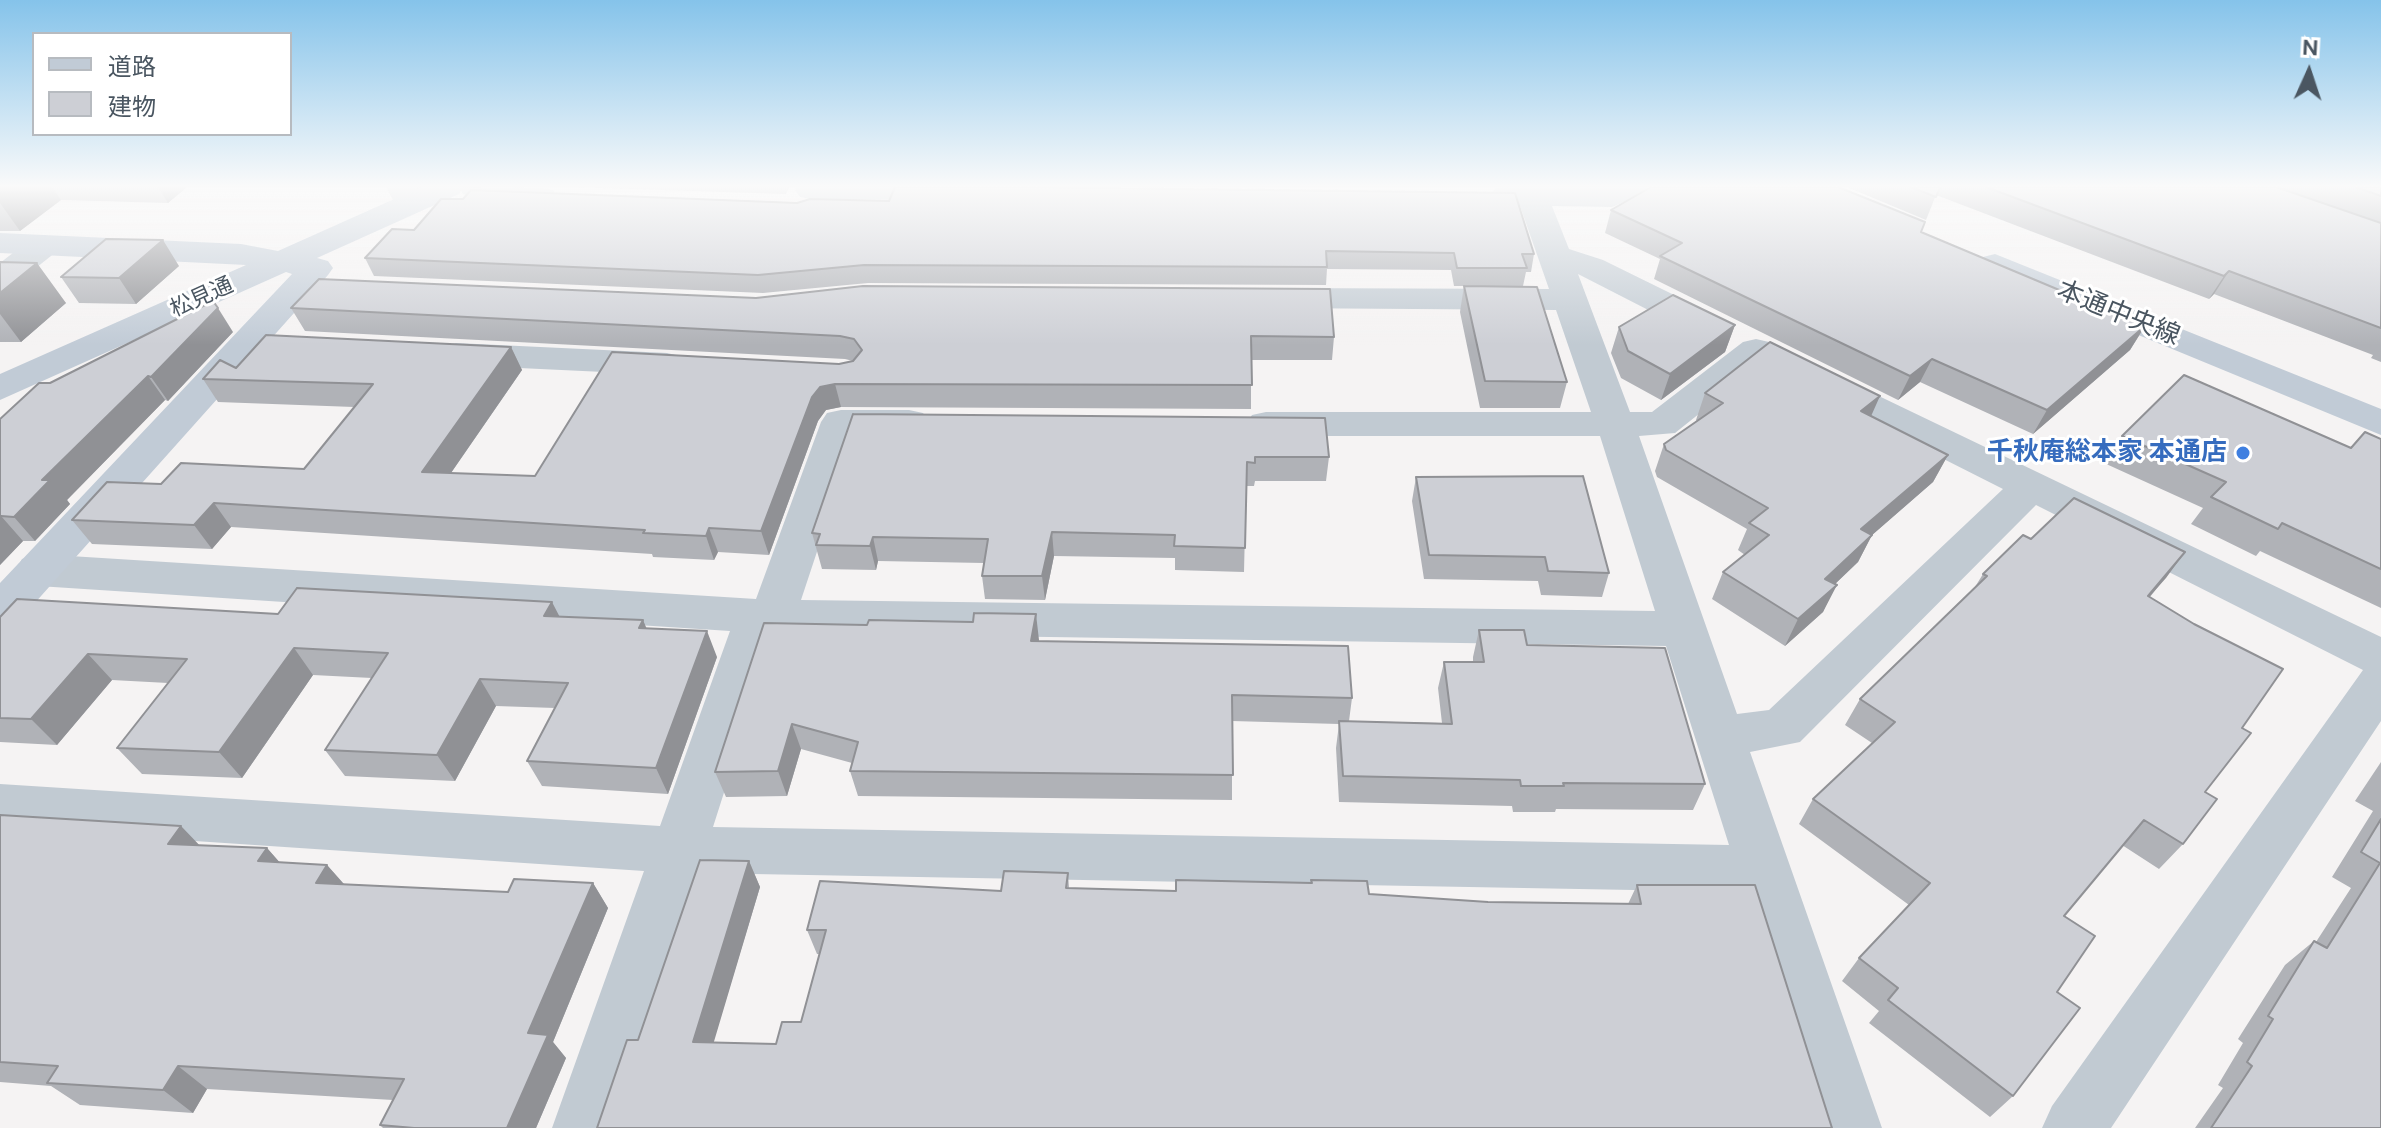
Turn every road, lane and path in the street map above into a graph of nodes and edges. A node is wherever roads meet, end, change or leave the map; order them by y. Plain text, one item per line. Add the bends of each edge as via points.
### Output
1 (323, 240) edge
2 (1548, 240) edge
3 (0, 243) edge
4 (44, 245) junction
5 (1971, 254) edge
6 (1553, 255) junction
7 (283, 261) junction
8 (0, 280) edge
9 (1234, 298) edge
10 (1569, 300) junction
11 (1756, 350) junction
12 (420, 352) edge
13 (703, 366) edge
14 (0, 388) edge
15 (952, 423) edge
16 (2381, 423) edge
17 (1236, 424) edge
18 (1616, 426) junction
19 (2031, 486) junction
20 (38, 570) junction
21 (0, 612) edge
22 (766, 616) junction
23 (1683, 629) junction
24 (2381, 658) edge
25 (2381, 682) edge
26 (1720, 736) junction
27 (0, 806) edge
28 (680, 850) junction
29 (1762, 869) junction
30 (584, 1128) edge
31 (1850, 1128) edge
32 (2074, 1128) edge

1 - 7 street, 松見通
2 - 6 street
3 - 4 street
4 - 7 street via 241,254
4 - 8 street
5 - 16 street, 本通中央線
6 - 10 street
6 - 11 street via 1591,267
7 - 14 street, 松見通
7 - 20 street via 316,268
9 - 10 street
10 - 18 street
11 - 18 street via 1661,424
11 - 19 street
12 - 13 street
15 - 22 street via 841,422
17 - 18 street
18 - 23 street
19 - 24 street
19 - 26 street via 1782,728
20 - 21 street
20 - 22 street
22 - 23 street
22 - 28 street
23 - 26 street
25 - 32 street
26 - 29 street
27 - 28 street
28 - 29 street
28 - 30 street
29 - 31 street

